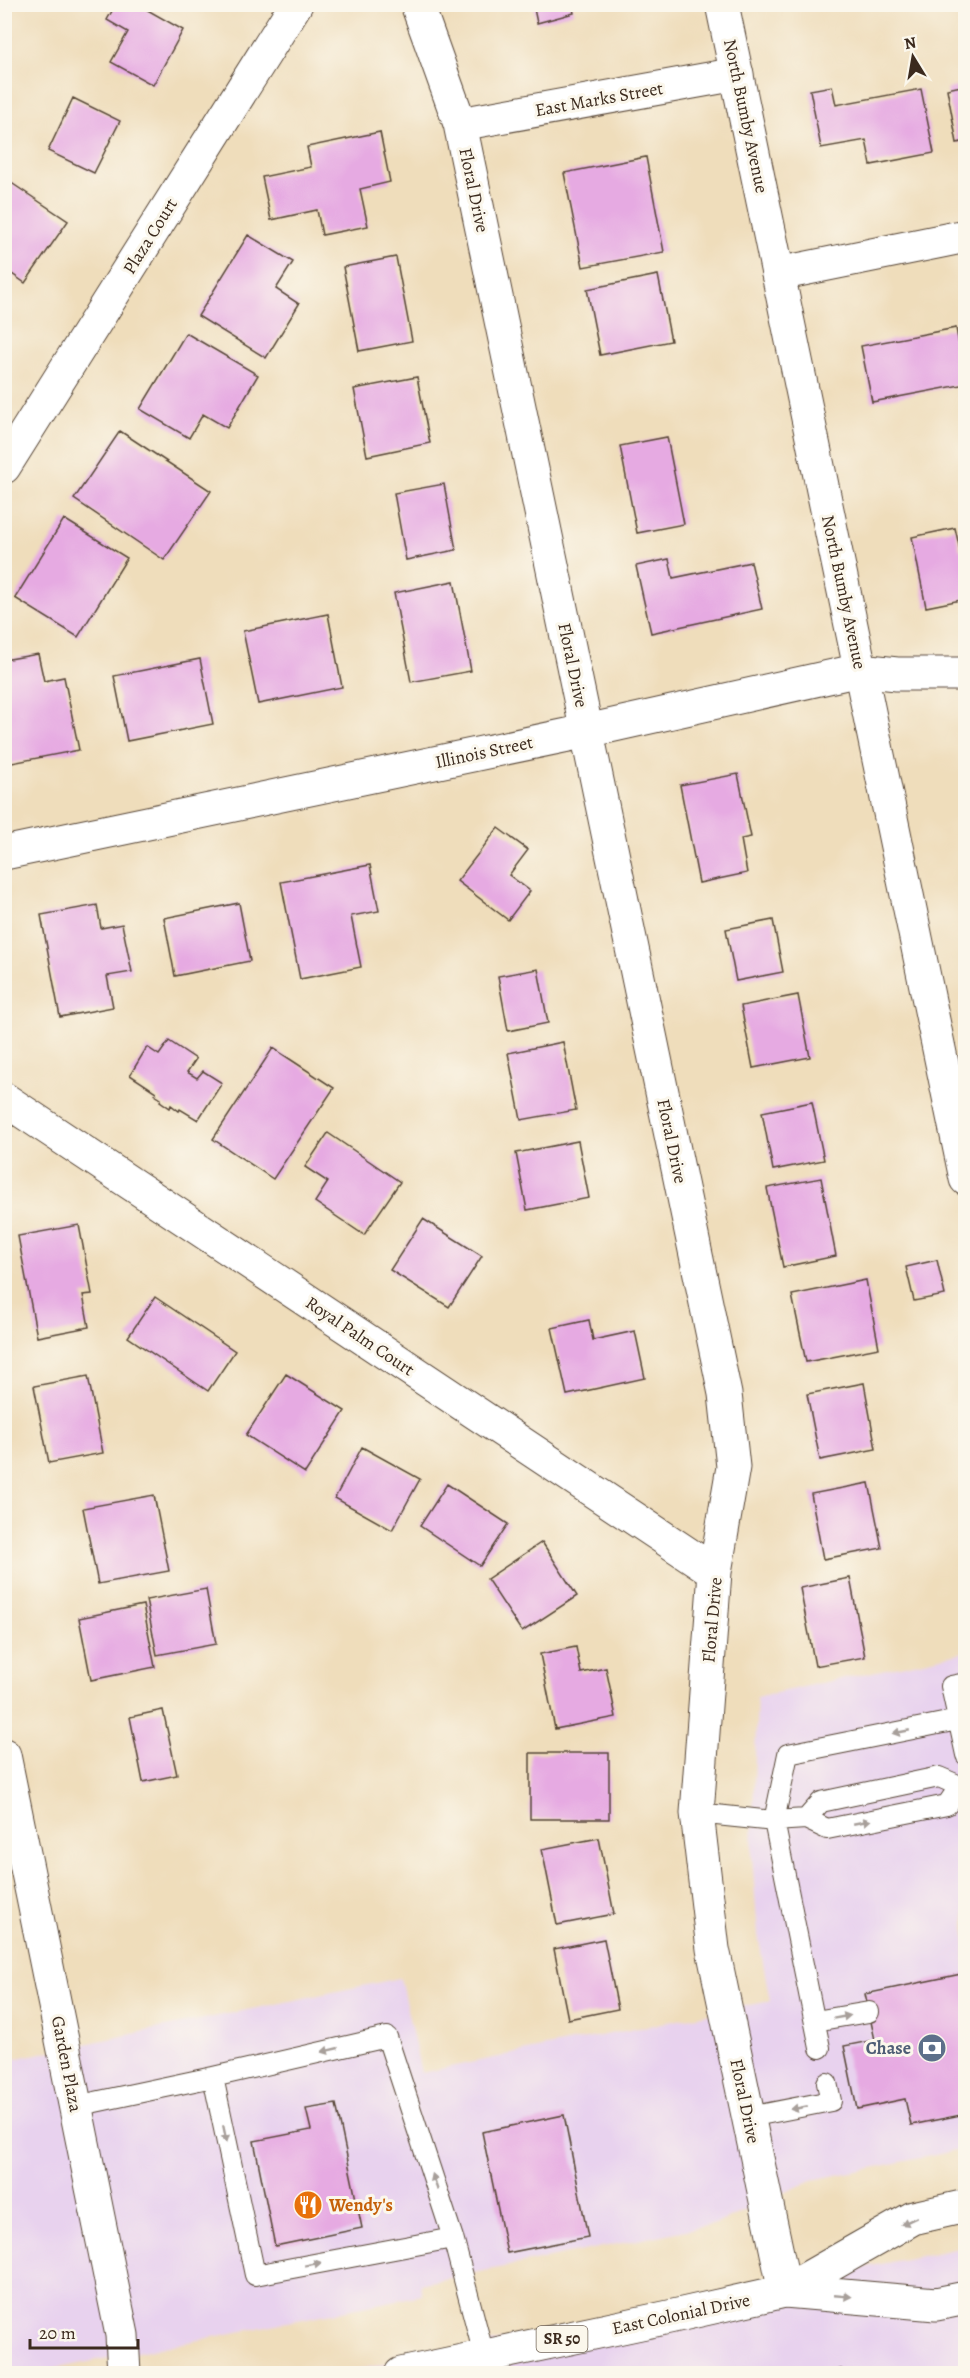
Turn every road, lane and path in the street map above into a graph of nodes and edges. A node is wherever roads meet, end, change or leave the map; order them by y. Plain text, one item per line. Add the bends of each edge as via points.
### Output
1 (296, 4) edge
2 (417, 4) edge
3 (722, 4) edge
4 (737, 74) junction
5 (460, 124) junction
6 (966, 236) edge
7 (778, 274) junction
8 (4, 467) edge
9 (860, 670) junction
10 (966, 674) edge
11 (587, 731) junction
12 (4, 853) edge
13 (4, 1099) edge
14 (965, 1176) edge
15 (715, 1572) junction
16 (966, 1683) edge
17 (958, 1720) junction
18 (4, 1755) edge
19 (966, 1755) edge
20 (963, 1785) edge
21 (697, 1813) junction
22 (806, 1819) junction
23 (774, 1821) junction
24 (868, 2012) dead end
25 (815, 2021) junction
26 (820, 2048) dead end
27 (213, 2077) junction
28 (827, 2083) dead end
29 (76, 2106) junction
30 (749, 2117) junction
31 (966, 2206) edge
32 (453, 2238) junction
33 (785, 2290) junction
34 (966, 2298) edge
35 (488, 2364) edge
36 (124, 2373) edge
37 (401, 2373) edge

1 - 8 main road, Plaza Court
2 - 5 main road, Floral Drive
3 - 4 main road, North Bumby Avenue
4 - 5 main road, East Marks Street
4 - 7 main road, North Bumby Avenue
5 - 11 main road, Floral Drive
6 - 7 main road
7 - 9 main road, North Bumby Avenue
9 - 10 main road, Illinois Street
9 - 11 main road, Illinois Street
9 - 14 main road, North Bumby Avenue
11 - 12 main road, Illinois Street
11 - 15 main road, Floral Drive via 725,1394 733,1467
13 - 15 main road, Royal Palm Court
15 - 21 main road, Floral Drive
16 - 17 lane via 951,1686
17 - 19 lane
17 -> 23 lane via 788,1754
18 - 29 main road, Garden Plaza
20 - 22 lane via 939,1777 821,1802
22 -> 20 lane via 827,1828 947,1805
21 - 23 lane
21 - 30 main road, Floral Drive via 713,1949
22 - 23 lane
23 - 25 lane
25 -> 24 lane
25 - 26 lane
27 - 29 lane
32 -> 27 lane via 387,2037
27 -> 32 lane via 255,2275
28 -> 30 lane via 831,2102
29 - 36 main road, Garden Plaza via 122,2334
30 - 33 main road, Floral Drive
31 -> 33 main road, East Colonial Drive / SR 50 via 913,2218
32 - 35 lane
33 -> 34 main road, East Colonial Drive / SR 50 via 936,2304
33 - 35 main road, East Colonial Drive / SR 50
35 - 37 main road, East Colonial Drive / SR 50

